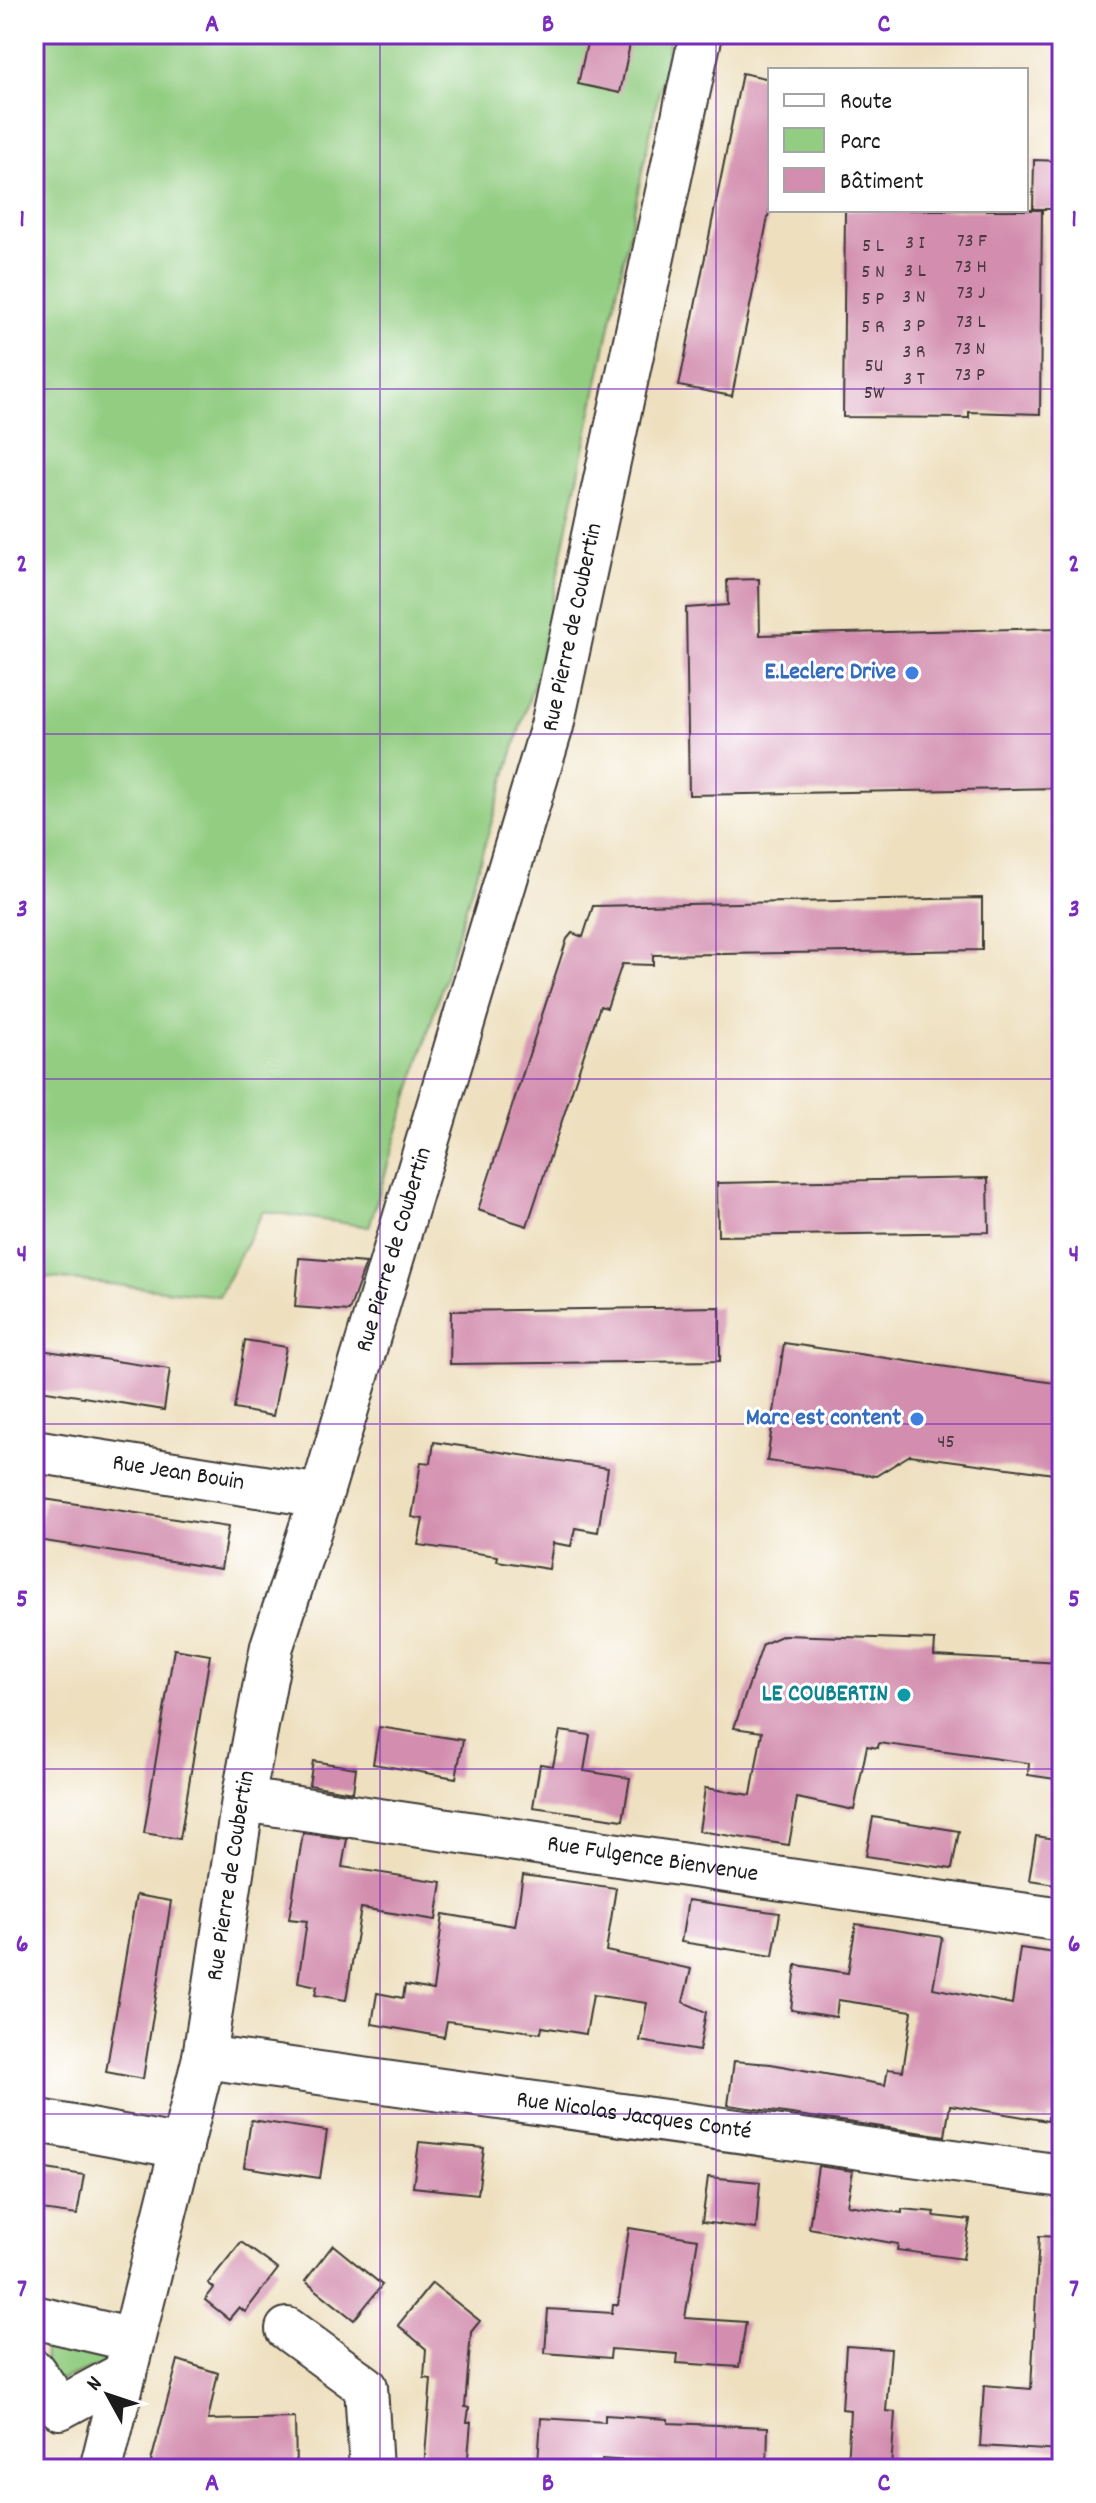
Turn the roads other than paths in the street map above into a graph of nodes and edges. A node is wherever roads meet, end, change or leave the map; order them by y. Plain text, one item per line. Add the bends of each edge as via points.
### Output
1 (701, 34) edge
2 (34, 1451) edge
3 (321, 1496) junction
4 (243, 1800) junction
5 (1062, 1920) edge
6 (204, 2057) junction
7 (34, 2120) edge
8 (182, 2147) junction
9 (1062, 2176) edge
10 (34, 2317) edge
11 (287, 2329) dead end
12 (129, 2357) junction
13 (34, 2371) edge
14 (101, 2469) edge
15 (371, 2469) edge

1 - 3 street, Rue Pierre de Coubertin via 552,726
2 - 3 street, Rue Jean Bouin
3 - 4 street, Rue Pierre de Coubertin via 272,1646
4 - 5 street, Rue Fulgence Bienvenue
4 - 6 street, Rue Pierre de Coubertin
6 - 8 street, Rue Pierre de Coubertin
6 - 9 street, Rue Nicolas Jacques Conté
7 - 8 street
8 - 12 street, Rue Pierre de Coubertin
10 - 12 street
11 - 15 street via 366,2387
12 - 13 street via 60,2408
12 - 14 street, Rue Pierre de Coubertin

